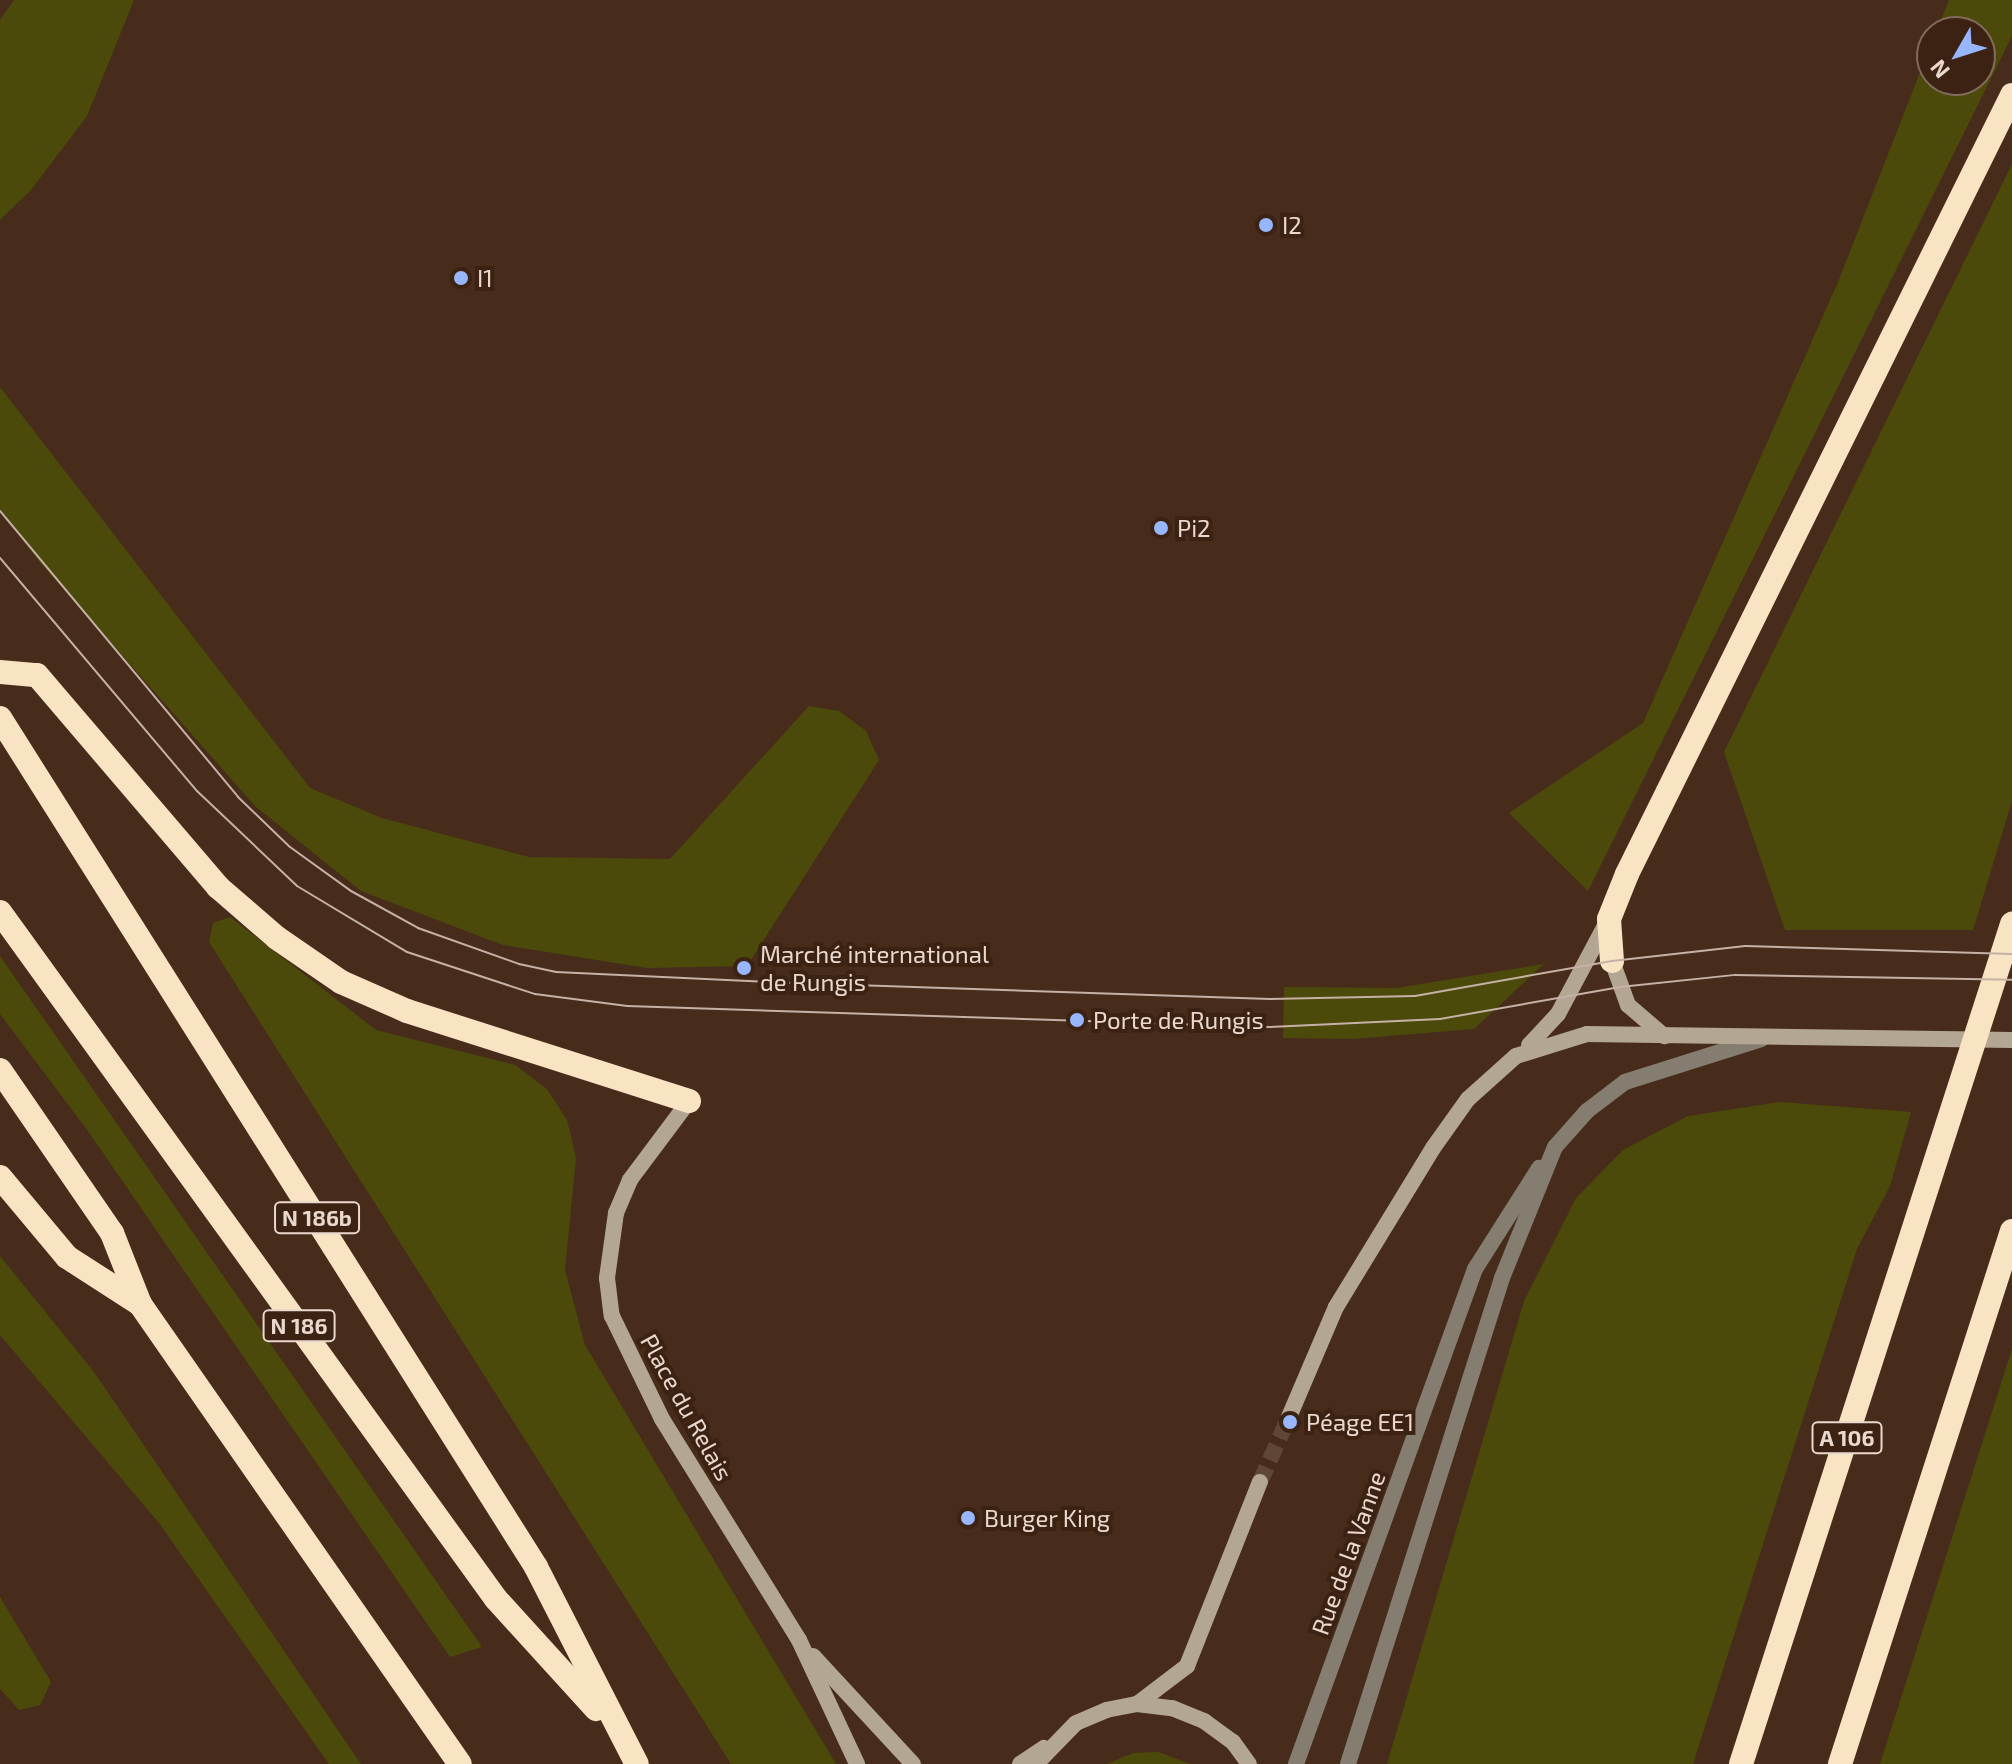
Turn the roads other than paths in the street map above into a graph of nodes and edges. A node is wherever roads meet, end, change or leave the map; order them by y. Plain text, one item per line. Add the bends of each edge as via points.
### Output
1 (2012, 95) edge
2 (0, 672) edge
3 (0, 718) edge
4 (0, 912) edge
5 (1609, 919) junction
6 (2012, 924) edge
7 (1612, 961) joint
8 (1665, 1037) junction
9 (1766, 1037) junction
10 (2012, 1040) edge
11 (1516, 1056) junction
12 (0, 1070) edge
13 (689, 1101) joint
14 (1555, 1147) junction
15 (0, 1177) edge
16 (2012, 1231) edge
17 (140, 1304) junction
18 (1289, 1417) tunnel mouth
19 (1260, 1482) tunnel mouth
20 (799, 1640) junction
21 (1137, 1704) junction
22 (614, 1728) junction
23 (1052, 1743) junction
24 (460, 1764) edge
25 (637, 1764) edge
26 (857, 1764) edge
27 (913, 1764) edge
28 (1020, 1764) edge
29 (1036, 1764) edge
30 (1249, 1764) edge
31 (1296, 1764) edge
32 (1348, 1764) edge
33 (1741, 1764) edge
34 (1840, 1764) edge

1 - 5 highway
2 - 13 highway via 37,675 218,887 277,938 341,982 407,1011
3 - 22 highway, N 186b via 536,1567
4 - 22 highway, N 186 via 496,1599
5 - 7 highway
5 - 11 main road via 1558,1014
6 - 33 highway, A 106
7 - 8 main road via 1628,1005
8 - 9 main road
8 - 11 main road via 1587,1034
9 - 10 main road
9 - 14 street, Rue de la Vanne via 1674,1063 1611,1092
11 - 18 main road via 1468,1099 1433,1148 1336,1307
12 - 17 highway via 112,1233
13 - 20 main road, Place du Relais via 630,1180 616,1213 607,1278 612,1316 662,1419
14 - 31 street, Rue de la Vanne via 1503,1218 1475,1269
14 - 32 street, Rue de la Vanne via 1502,1278
15 - 17 highway via 67,1257
16 - 34 highway
17 - 24 highway
19 - 21 main road via 1187,1666
20 - 26 main road, Place du Relais
20 - 27 main road, Place du Relais
21 - 23 main road via 1106,1710
21 - 30 main road via 1172,1708 1204,1721 1233,1742
22 - 25 highway, N 186
23 - 28 main road
23 - 29 main road

